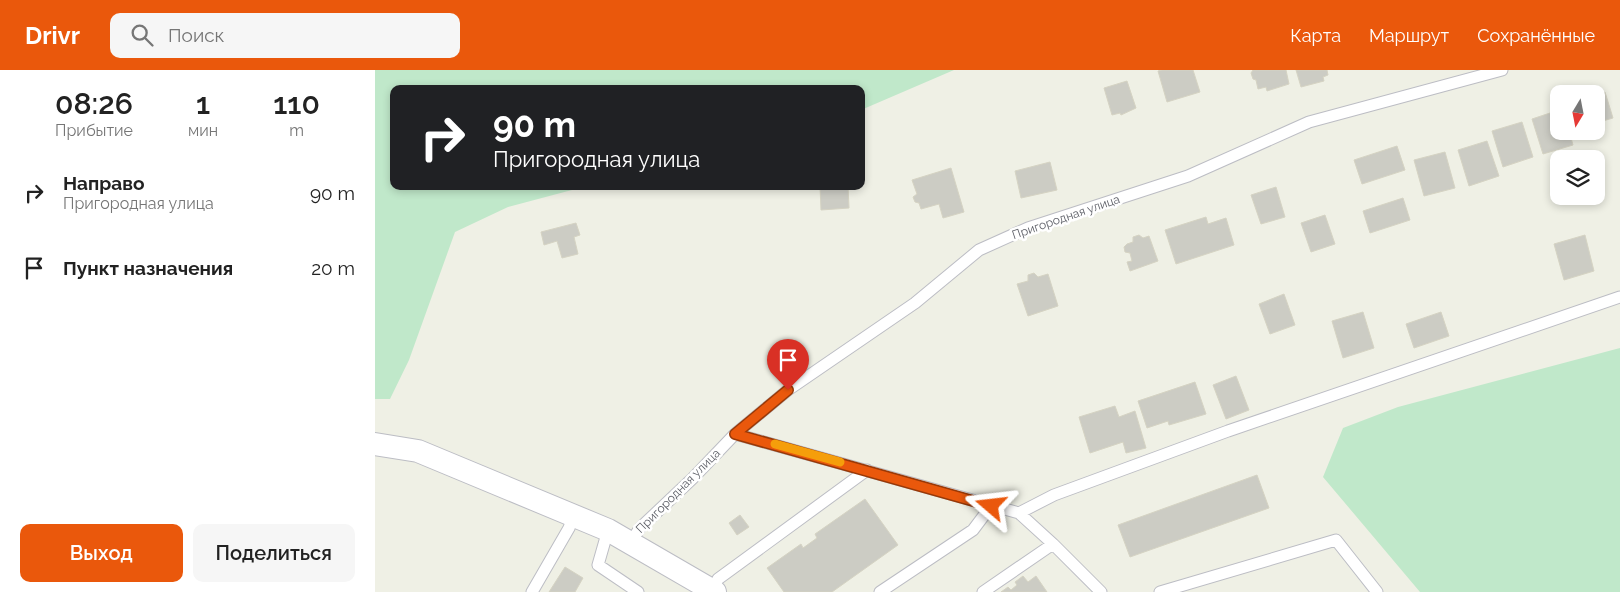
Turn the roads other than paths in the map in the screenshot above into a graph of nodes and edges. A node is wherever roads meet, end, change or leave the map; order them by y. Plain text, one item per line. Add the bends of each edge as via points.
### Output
1 (1502, 70) edge
2 (1620, 297) edge
3 (735, 434) junction
4 (375, 444) edge
5 (867, 470) junction
6 (991, 506) junction
7 (1019, 513) junction
8 (573, 517) junction
9 (608, 530) junction
10 (630, 543) junction
11 (1053, 544) junction
12 (713, 591) edge
13 (531, 592) edge
14 (638, 592) edge
15 (880, 592) edge
16 (983, 592) edge
17 (1101, 592) edge
18 (1160, 592) edge
19 (1377, 592) edge

1 - 3 lane, Пригородная улица via 1309,122 1188,176 1028,228 979,250 915,302 788,390
2 - 7 lane via 1228,430 1054,495
3 - 5 lane
3 - 10 lane, Пригородная улица via 639,528
4 - 8 street via 418,451
5 - 6 lane
5 - 12 lane via 718,579
6 - 7 lane
6 - 15 lane via 973,530
7 - 11 lane
8 - 9 street
8 - 13 lane
9 - 10 street
9 - 14 lane via 597,565
10 - 12 street
11 - 16 lane
11 - 17 lane
18 - 19 lane via 1336,540

